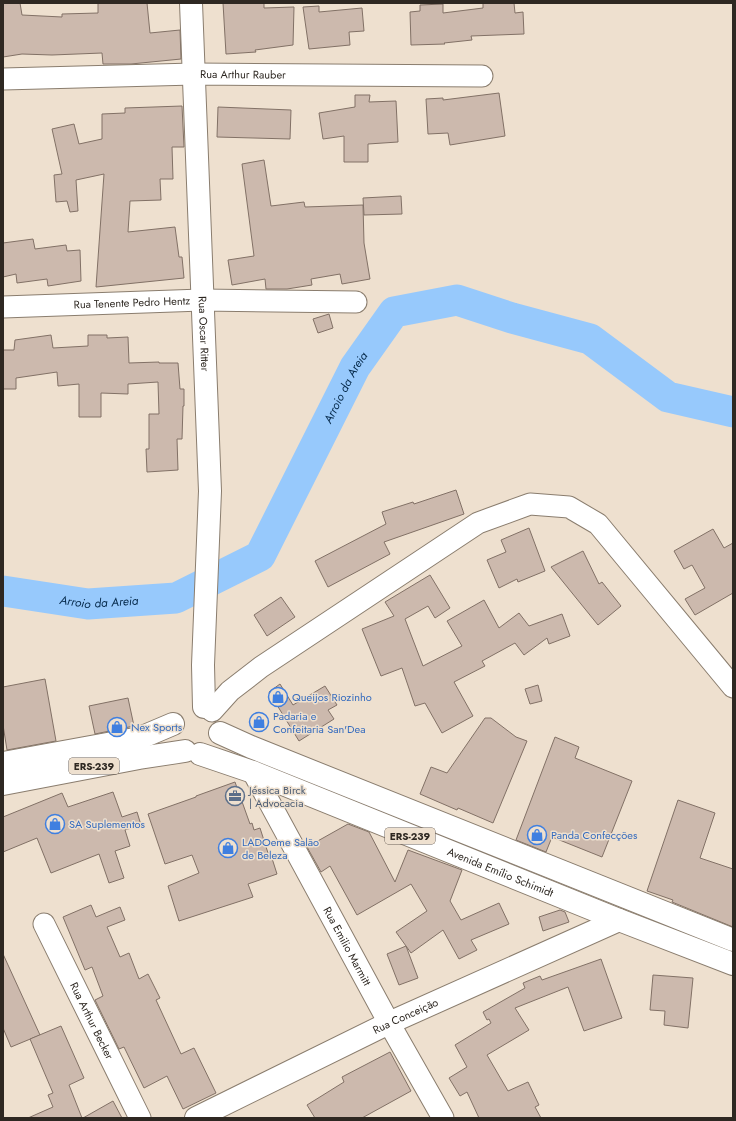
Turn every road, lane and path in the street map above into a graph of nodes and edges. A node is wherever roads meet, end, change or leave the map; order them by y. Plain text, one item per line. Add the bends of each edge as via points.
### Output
1 (191, 3) edge
2 (194, 74) junction
3 (482, 76) dead end
4 (3, 79) edge
5 (202, 300) junction
6 (356, 302) dead end
7 (3, 307) edge
8 (733, 687) edge
9 (202, 708) junction
10 (173, 724) junction
11 (220, 733) junction
12 (193, 753) junction
13 (3, 763) edge
14 (253, 772) junction
15 (3, 784) edge
16 (387, 801) junction
17 (379, 823) junction
18 (630, 898) junction
19 (619, 920) junction
20 (44, 924) dead end
21 (733, 940) edge
22 (733, 964) edge
23 (389, 1023) junction
24 (140, 1118) edge
25 (196, 1118) edge
26 (444, 1118) edge

1 - 2 main road, Rua Oscar Ritter
2 - 3 street, Rua Arthur Rauber
2 - 4 street, Rua Arthur Rauber
2 - 5 main road, Rua Oscar Ritter
5 - 6 street, Rua Tenente Pedro Hentz
5 - 7 street, Rua Tenente Pedro Hentz
5 - 9 main road, Rua Oscar Ritter via 210,491
8 - 9 street via 598,524 569,507 530,504 478,523
9 - 10 main road via 181,711
9 - 11 main road via 217,717
10 - 12 main road via 174,740 179,747
10 - 13 main road, ERS-239 via 140,738
11 - 12 main road via 214,747 208,752
11 - 16 main road, ERS-239
12 - 14 main road, Avenida Emílio Schimidt / ERS-239
12 - 15 main road, ERS-239 via 139,758
14 - 17 main road, Avenida Emílio Schimidt / ERS-239
14 - 23 street, Rua Emilio Marmitt
16 - 17 main road
16 - 18 main road, ERS-239
17 - 19 main road, Avenida Emílio Schimidt / ERS-239
18 - 19 main road
18 - 21 main road, ERS-239
19 - 22 main road, Avenida Emílio Schimidt / ERS-239
19 - 23 main road, Rua Conceição
20 - 24 street, Rua Arthur Becker
23 - 25 main road, Rua Conceição
23 - 26 street, Rua Emilio Marmitt

